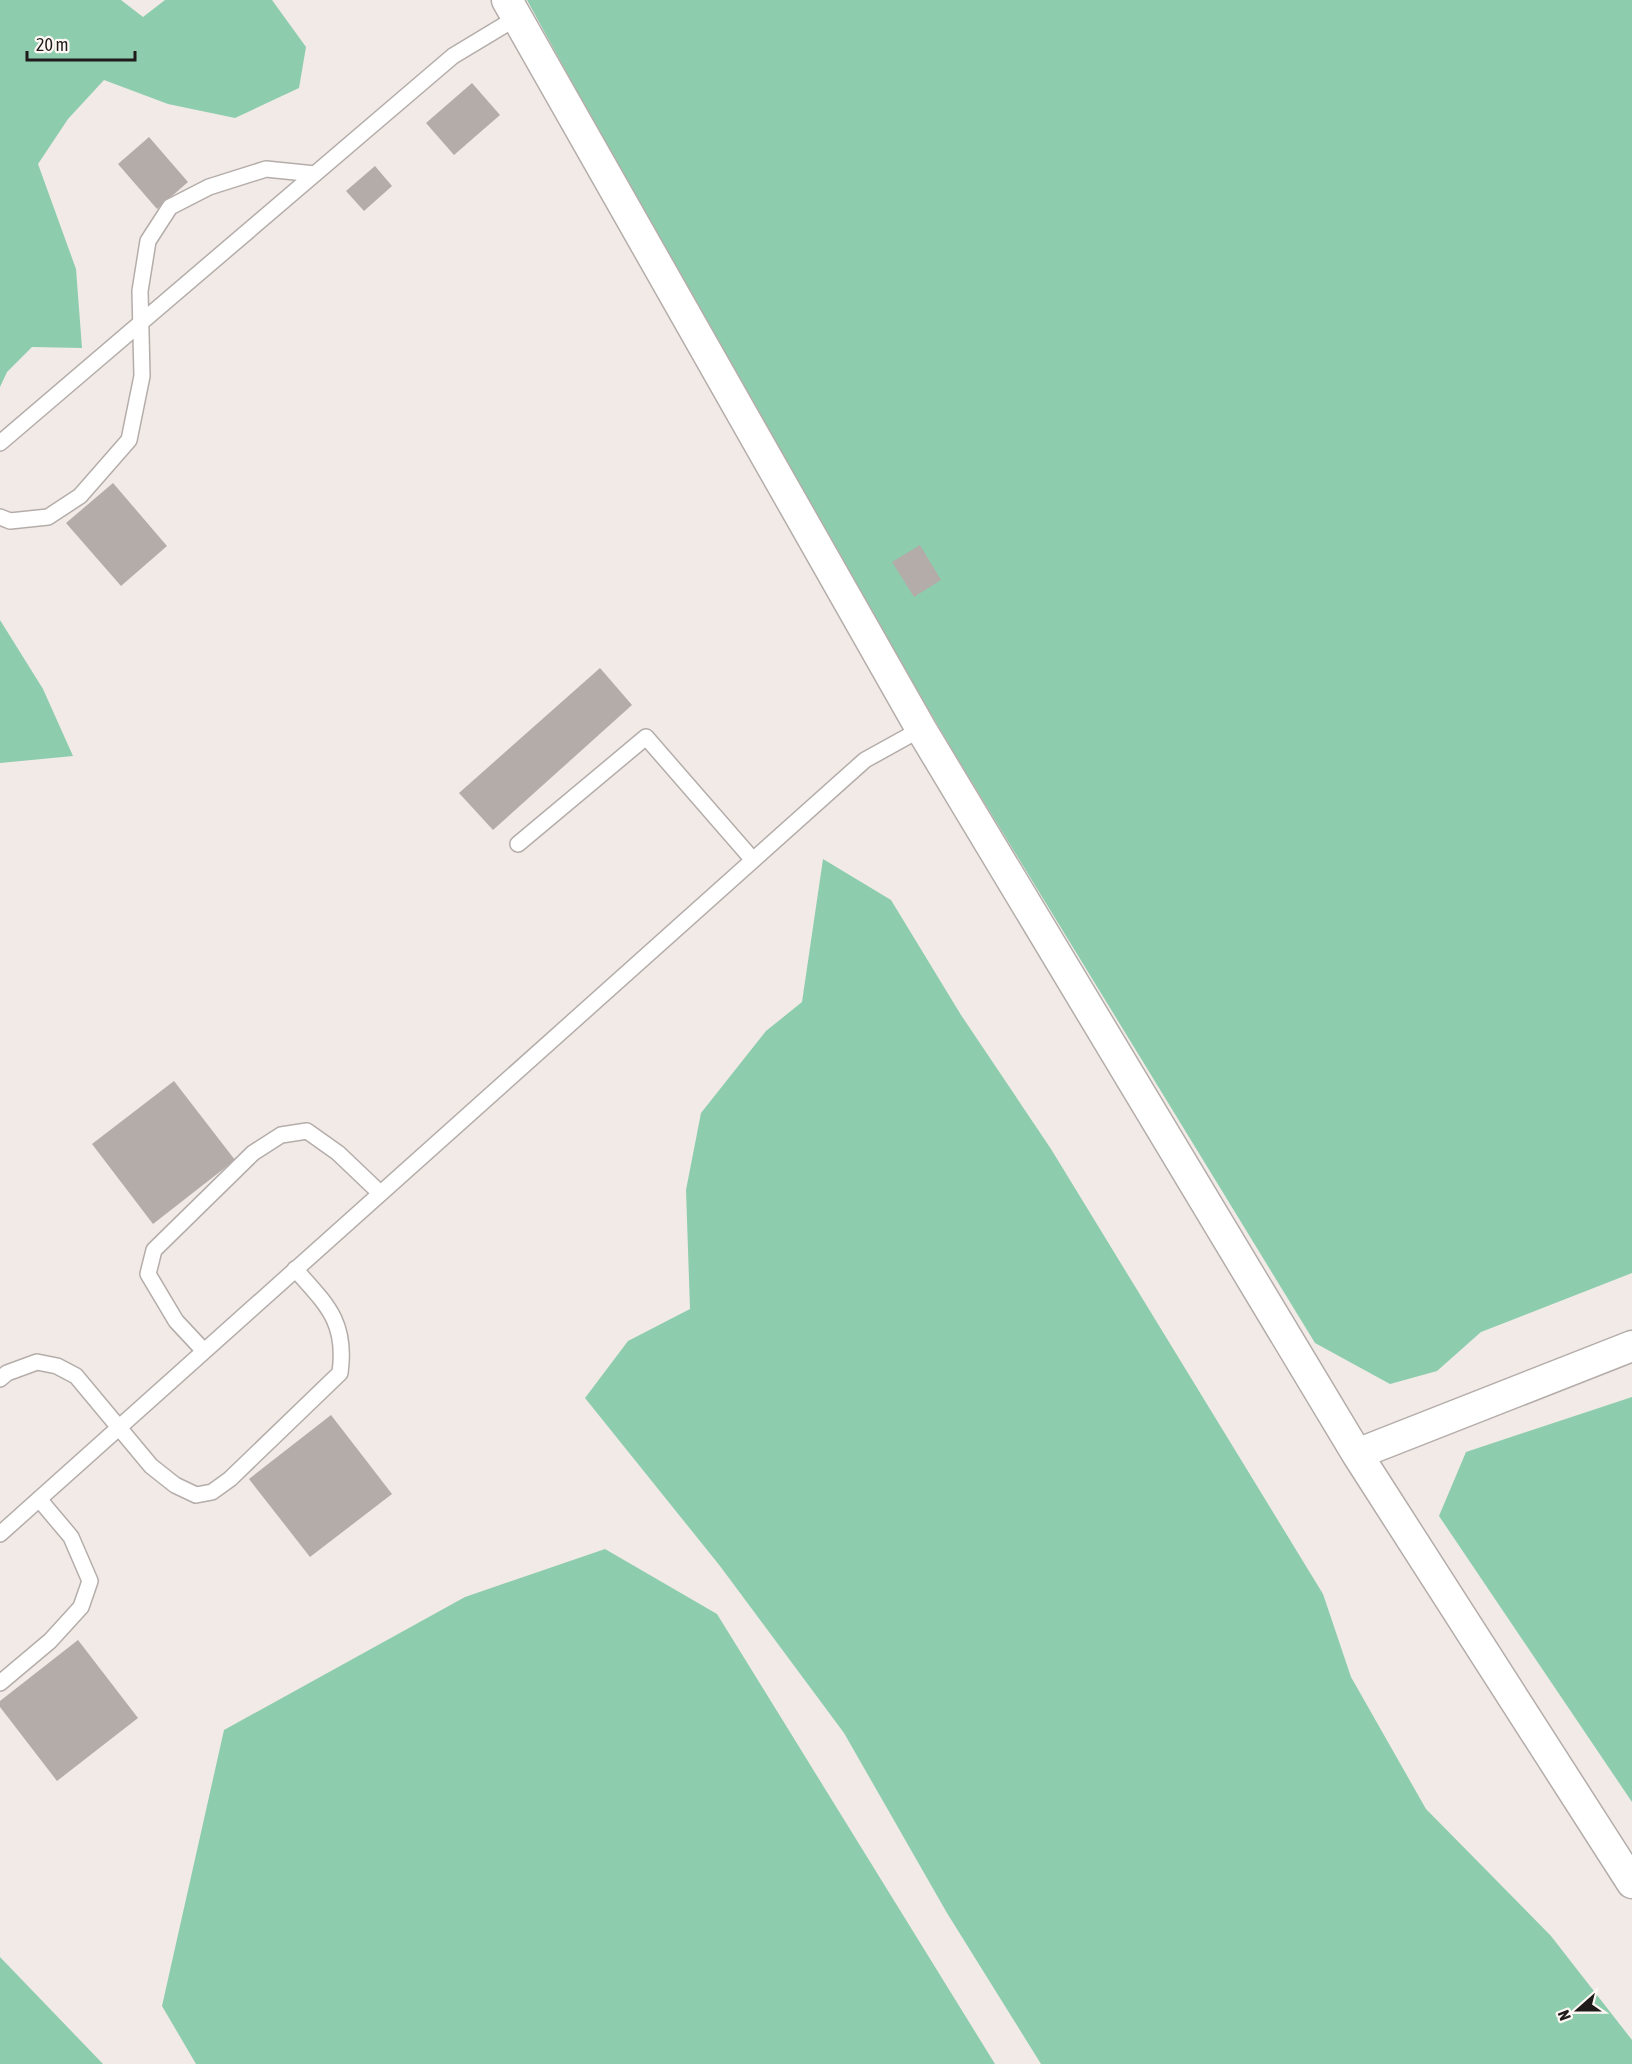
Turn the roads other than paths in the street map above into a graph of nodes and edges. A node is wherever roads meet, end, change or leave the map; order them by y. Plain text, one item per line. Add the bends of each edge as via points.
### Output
1 (511, 9) edge
2 (315, 174) junction
3 (141, 322) junction
4 (0, 443) edge
5 (0, 517) edge
6 (921, 729) junction
7 (518, 844) dead end
8 (753, 860) junction
9 (380, 1193) junction
10 (295, 1269) junction
11 (1632, 1346) edge
12 (204, 1351) junction
13 (0, 1379) edge
14 (118, 1428) junction
15 (1357, 1454) junction
16 (39, 1499) junction
17 (0, 1534) edge
18 (0, 1683) edge
19 (1632, 1883) edge

1 - 2 lane
1 - 6 street
2 - 3 lane
2 - 3 lane via 266,169 209,187 171,207 148,241 140,291
3 - 4 lane
3 - 5 lane via 142,376 129,440 80,496 48,517 10,521
6 - 8 lane via 865,760
6 - 15 street
7 - 8 lane via 646,737
8 - 9 lane
9 - 10 lane
9 - 12 lane via 338,1153 307,1131 281,1135 253,1153 154,1250 148,1274 176,1321
10 - 12 lane
10 - 14 lane via 336,1319 343,1349 340,1373 230,1479 212,1492 196,1495 151,1466
11 - 15 street
12 - 14 lane
13 - 14 lane via 37,1362 57,1366 76,1376
14 - 16 lane
15 - 19 street
16 - 17 lane
16 - 18 lane via 71,1537 90,1581 81,1607 50,1641

